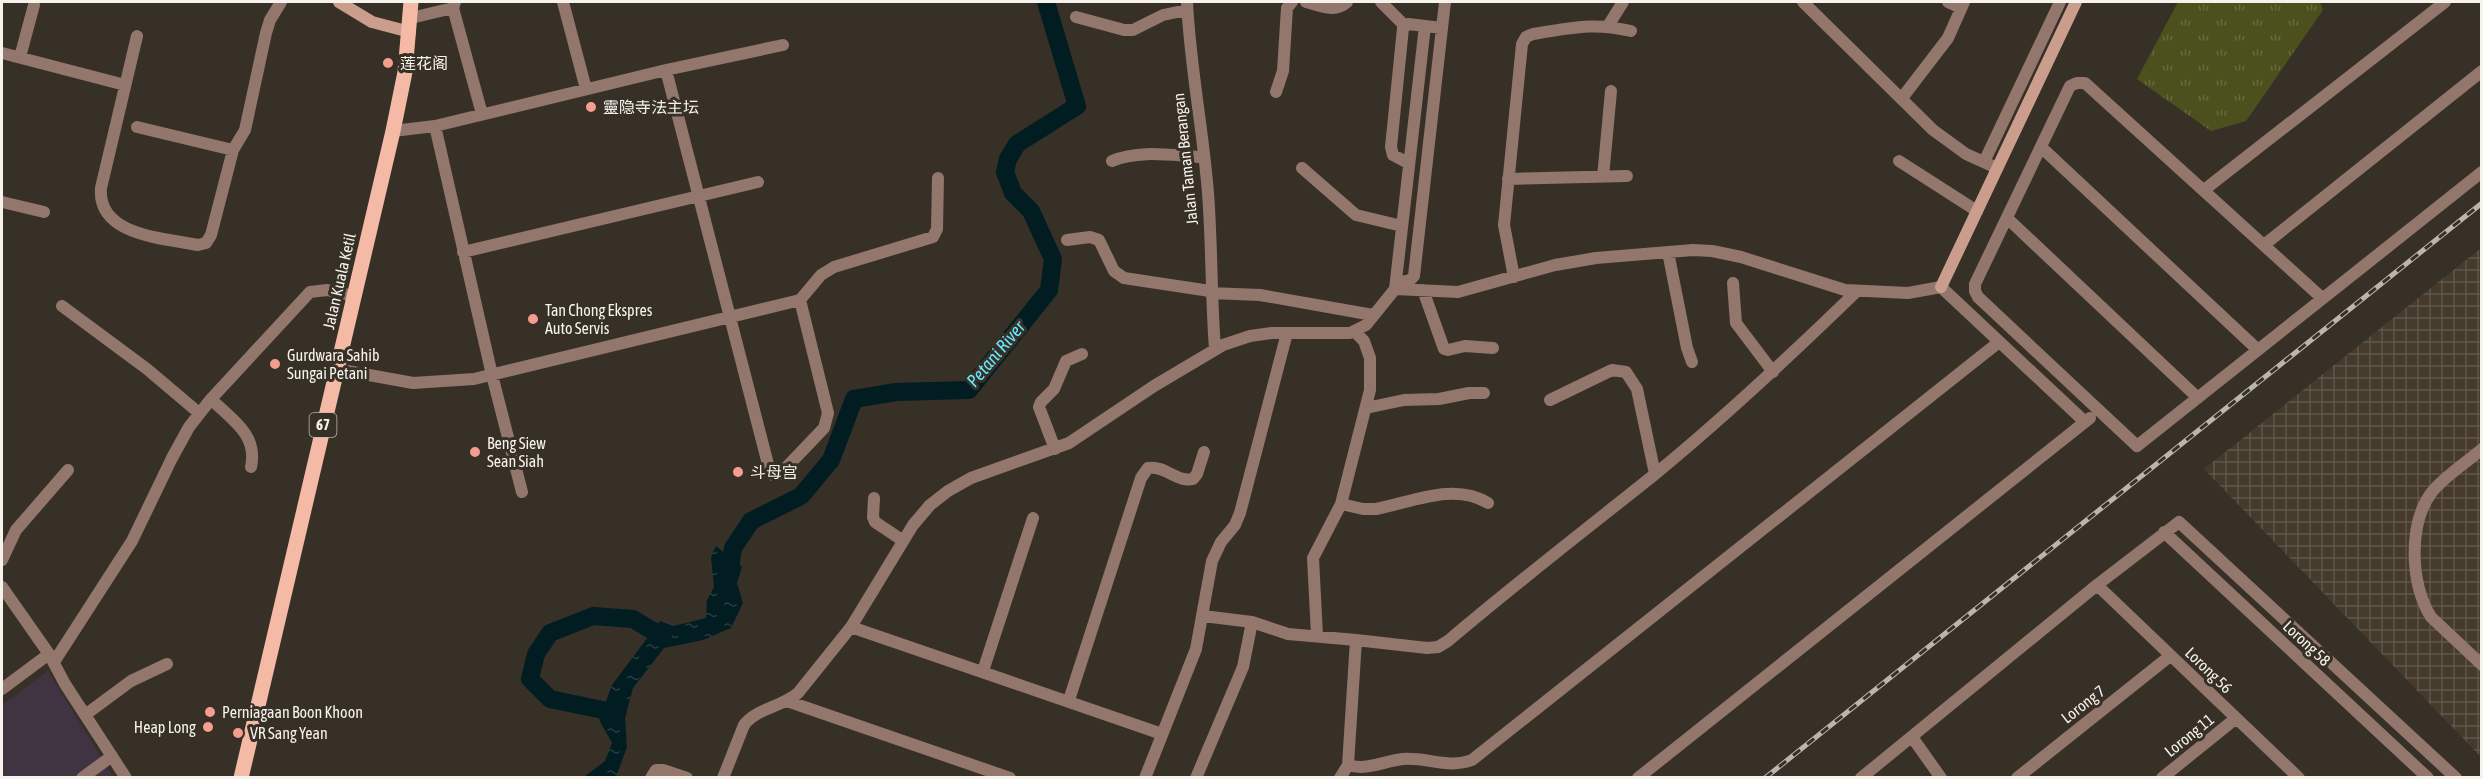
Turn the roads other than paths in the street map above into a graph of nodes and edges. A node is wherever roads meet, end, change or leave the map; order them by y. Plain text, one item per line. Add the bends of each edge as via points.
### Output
1 (281, 2) edge
2 (339, 2) edge
3 (411, 2) edge
4 (563, 2) edge
5 (1292, 2) edge
6 (1306, 2) edge
7 (1347, 2) edge
8 (1380, 2) edge
9 (1445, 2) edge
10 (1623, 2) edge
11 (1803, 2) edge
12 (1948, 2) edge
13 (2060, 2) edge
14 (2076, 2) edge
15 (2445, 2) edge
16 (34, 5) dead end
17 (454, 5) edge
18 (1963, 5) edge
19 (1187, 6) edge
20 (1076, 16) dead end
21 (410, 25) junction
22 (1405, 26) junction
23 (1425, 26) junction
24 (1608, 26) junction
25 (1442, 28) junction
26 (1631, 31) dead end
27 (137, 36) dead end
28 (783, 45) dead end
29 (2, 53) edge
30 (20, 57) junction
31 (666, 70) junction
32 (2481, 71) edge
33 (125, 85) junction
34 (586, 89) junction
35 (1611, 91) dead end
36 (1276, 93) dead end
37 (1902, 98) junction
38 (482, 114) junction
39 (435, 126) junction
40 (137, 127) dead end
41 (393, 130) junction
42 (2041, 147) junction
43 (233, 150) junction
44 (1204, 157) junction
45 (1112, 161) dead end
46 (1899, 161) dead end
47 (1984, 162) junction
48 (1408, 163) junction
49 (1302, 168) dead end
50 (1997, 168) junction
51 (2481, 172) edge
52 (1627, 176) dead end
53 (1603, 177) junction
54 (938, 178) dead end
55 (1508, 179) junction
56 (758, 182) dead end
57 (2204, 190) junction
58 (700, 197) junction
59 (2, 202) edge
60 (1977, 210) junction
61 (44, 212) dead end
62 (2007, 218) junction
63 (1402, 226) junction
64 (1067, 240) dead end
65 (2264, 245) junction
66 (463, 252) junction
67 (1668, 252) junction
68 (1515, 277) junction
69 (1733, 283) dead end
70 (1395, 286) junction
71 (1941, 287) junction
72 (1423, 290) junction
73 (1857, 291) junction
74 (1210, 292) junction
75 (354, 296) junction
76 (2322, 298) junction
77 (800, 300) junction
78 (62, 306) dead end
79 (1374, 315) junction
80 (731, 318) junction
81 (1355, 332) junction
82 (1287, 333) junction
83 (1999, 342) junction
84 (1215, 348) junction
85 (1493, 348) dead end
86 (2257, 349) junction
87 (1082, 354) dead end
88 (1692, 362) dead end
89 (336, 369) junction
90 (1773, 372) junction
91 (492, 375) junction
92 (1484, 393) dead end
93 (2198, 398) junction
94 (211, 399) junction
95 (1550, 400) dead end
96 (1366, 408) junction
97 (2098, 412) junction
98 (199, 413) junction
99 (2085, 422) junction
100 (1055, 449) junction
101 (2481, 449) edge
102 (1204, 452) dead end
103 (251, 467) dead end
104 (68, 470) dead end
105 (1655, 474) junction
106 (522, 492) dead end
107 (874, 498) dead end
108 (1488, 503) dead end
109 (1341, 504) junction
110 (1033, 518) dead end
111 (2164, 532) junction
112 (902, 540) junction
113 (2, 560) edge
114 (2097, 585) junction
115 (2, 587) edge
116 (1203, 616) junction
117 (1252, 622) junction
118 (851, 627) junction
119 (1317, 635) junction
120 (1356, 640) junction
121 (2170, 656) junction
122 (52, 658) junction
123 (166, 664) dead end
124 (2481, 665) edge
125 (983, 671) junction
126 (2, 689) edge
127 (1069, 700) junction
128 (787, 701) junction
129 (85, 715) junction
130 (2235, 719) junction
131 (1162, 734) junction
132 (1912, 737) junction
133 (112, 756) junction
134 (1348, 765) junction
135 (82, 777) edge
136 (126, 777) edge
137 (241, 777) edge
138 (651, 777) edge
139 (687, 777) edge
140 (723, 777) edge
141 (1010, 777) edge
142 (1145, 777) edge
143 (1196, 777) edge
144 (1340, 777) edge
145 (1638, 777) edge
146 (1862, 777) edge
147 (1941, 777) edge
148 (2017, 777) edge
149 (2163, 777) edge
150 (2299, 777) edge
151 (2428, 777) edge
152 (2456, 777) edge

1 - 43 street via 268,28 245,130
2 - 21 street via 372,22
3 - 21 main road, Jalan Kuala Ketil / 67
4 - 34 street
5 - 36 street via 1287,8 1283,71
6 - 7 street via 1337,8
8 - 22 street
9 - 25 street
10 - 24 street
11 - 37 street
12 - 18 street
13 - 47 street
14 - 50 street
15 - 57 street
16 - 30 street
17 - 21 street
17 - 38 street
18 - 37 street via 1948,38
19 - 20 street via 1133,30
19 - 44 street, Jalan Taman Berangan
21 - 41 main road, Jalan Kuala Ketil / 67
22 - 23 street
22 - 48 street via 1391,147 1393,155
23 - 25 street
23 - 48 street
24 - 26 street
24 - 55 street via 1587,25 1526,37 1522,44
25 - 70 street via 1414,276
27 - 33 street
28 - 31 street
29 - 30 street
30 - 33 street
31 - 34 street
31 - 58 street
32 - 65 street
33 - 43 street via 100,196 106,213 120,225 157,237 206,243
34 - 38 street
35 - 53 street
37 - 47 street via 1949,143
38 - 39 street
39 - 41 street
39 - 66 street
40 - 43 street
41 - 75 main road, Jalan Kuala Ketil / 67
42 - 57 street via 2070,86 2085,83
42 - 62 street
42 - 86 street
44 - 45 street via 1136,154
44 - 74 street, Jalan Taman Berangan
46 - 60 street
47 - 50 street
48 - 63 street
49 - 63 street via 1356,215
50 - 60 street
51 - 76 street
52 - 53 street
53 - 55 street
54 - 77 street via 937,230 933,237 834,267 821,275
55 - 68 street via 1504,225
56 - 58 street
57 - 65 street
58 - 66 street
58 - 80 street
59 - 61 street
60 - 71 street
62 - 93 street
62 - 97 street via 1975,291
63 - 70 street
64 - 74 street via 1099,240 1114,271 1124,278
65 - 76 street
66 - 91 street
67 - 68 street via 1596,258
67 - 73 street via 1712,251
67 - 88 street
68 - 72 street via 1458,292
69 - 90 street via 1736,324
70 - 72 street
70 - 79 street
71 - 73 street via 1908,293
71 - 83 street
72 - 85 street via 1444,349
73 - 90 street
74 - 79 street via 1260,295
74 - 84 street, Jalan Taman Berangan
75 - 89 main road, Jalan Kuala Ketil / 67
75 - 94 street via 327,290 310,292
76 - 86 street
77 - 80 street
77 - 80 street via 827,421 777,475 769,468
78 - 98 street
79 - 81 street
80 - 91 street
81 - 82 street
81 - 96 street via 1370,358 1372,372
82 - 84 street via 1250,336
82 - 116 street via 1240,513 1212,561
83 - 99 street
83 - 134 street via 1472,760 1452,765 1416,759 1365,767
84 - 100 street
86 - 93 street
87 - 100 street via 1066,361 1054,389 1039,407
89 - 91 street via 413,383
89 - 137 main road, Jalan Kuala Ketil / 67
90 - 105 street
91 - 106 street
92 - 96 street via 1404,400
93 - 97 street via 2137,446
94 - 98 street
94 - 103 street via 251,442
95 - 105 street via 1608,371 1626,372 1637,389
96 - 109 street
97 - 99 street
98 - 122 street via 172,458 132,541
99 - 145 street
100 - 112 street via 971,478 948,491 930,505
101 - 124 street via 2433,492 2421,512 2414,540 2425,608
102 - 127 street via 1193,479 1182,479 1162,468 1148,468 1144,472
104 - 113 street via 16,530
105 - 120 street via 1438,647
107 - 112 street via 875,522
108 - 109 street via 1470,494 1455,493 1376,508
109 - 119 street via 1313,558
110 - 125 street
111 - 114 street
111 - 151 street, Lorong 58
111 - 152 street via 2177,522 2183,523
112 - 118 street
114 - 121 street, Lorong 56
114 - 132 street
115 - 122 street
116 - 117 street
116 - 131 street via 1192,660
117 - 119 street via 1288,634
117 - 143 street via 1243,667
118 - 125 street
118 - 128 street via 798,693
119 - 120 street
120 - 134 street
121 - 130 street, Lorong 56
121 - 148 street, Lorong 7
122 - 126 street
122 - 129 street
123 - 129 street via 131,681
125 - 127 street
127 - 131 street
128 - 140 street via 749,719
128 - 141 street
129 - 133 street
130 - 149 street, Lorong 11
130 - 150 street, Lorong 56
131 - 142 street
132 - 146 street
132 - 147 street
133 - 135 street
133 - 136 street
134 - 144 street
138 - 139 street via 656,770

